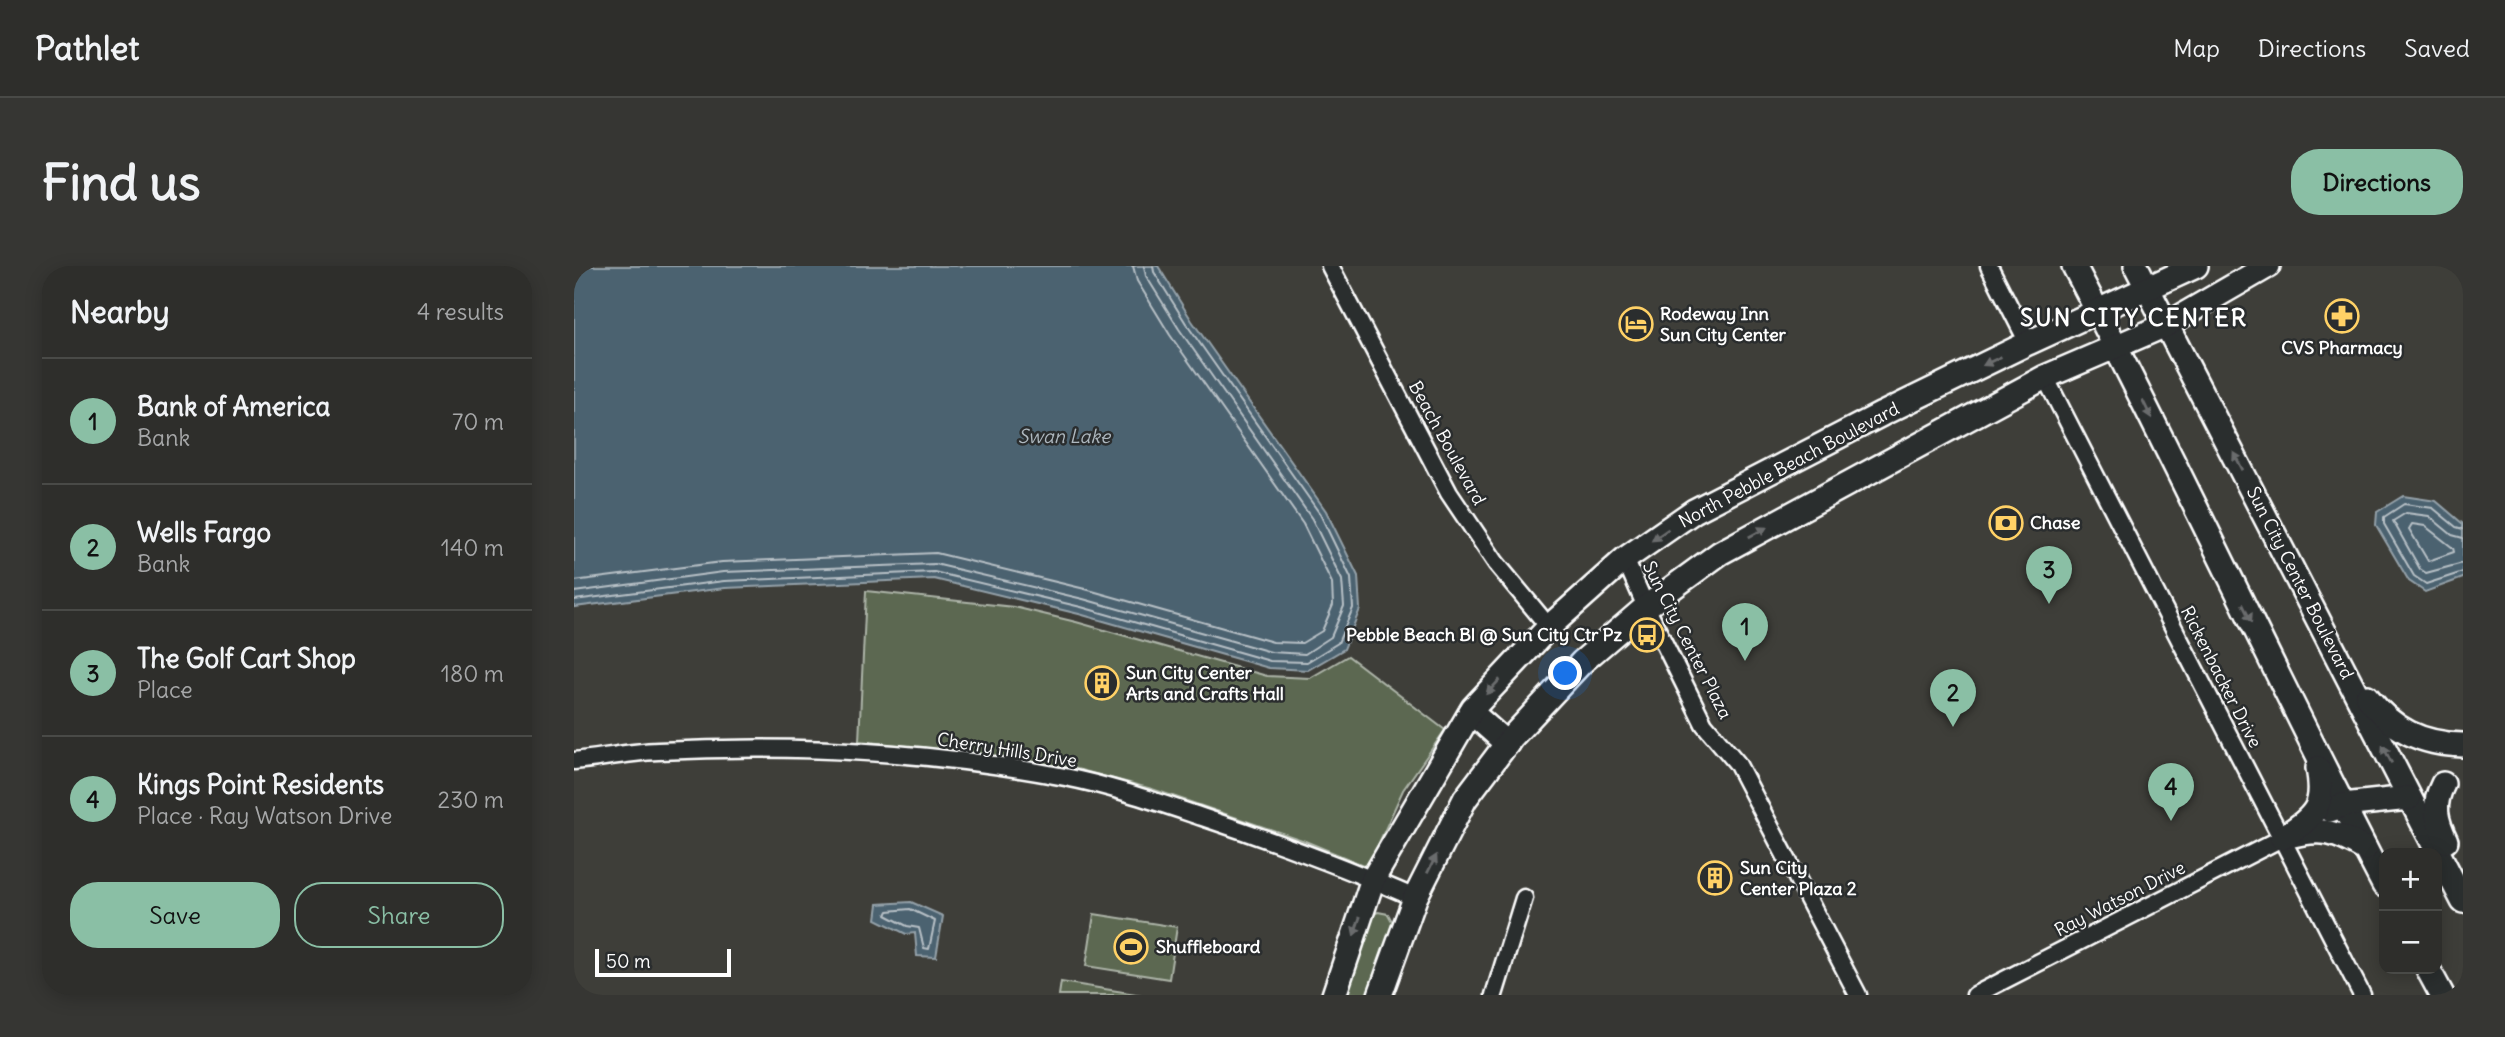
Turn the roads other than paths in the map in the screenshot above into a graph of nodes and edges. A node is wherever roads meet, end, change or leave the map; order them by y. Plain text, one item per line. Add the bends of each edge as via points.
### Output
1 (1330, 266) edge
2 (1989, 266) edge
3 (2074, 266) edge
4 (2136, 266) edge
5 (2196, 266) edge
6 (2268, 266) edge
7 (2147, 289) junction
8 (2098, 312) junction
9 (2166, 325) junction
10 (2028, 343) junction
11 (2117, 348) junction
12 (2045, 377) junction
13 (1625, 559) junction
14 (1646, 607) junction
15 (1549, 627) junction
16 (2341, 663) junction
17 (1471, 712) junction
18 (1507, 744) junction
19 (2463, 745) edge
20 (2314, 749) junction
21 (574, 761) edge
22 (2443, 784) dead end
23 (2409, 798) junction
24 (2343, 805) junction
25 (2308, 820) junction
26 (2282, 838) junction
27 (2365, 849) junction
28 (2463, 875) edge
29 (2379, 876) edge
30 (1373, 879) junction
31 (1415, 898) junction
32 (1524, 898) dead end
33 (2463, 901) edge
34 (2431, 974) edge
35 (1334, 995) edge
36 (1380, 995) edge
37 (1493, 995) edge
38 (1858, 995) edge
39 (1975, 995) edge
40 (2362, 995) edge
41 (2442, 995) edge

1 - 15 street, Beach Boulevard via 1449,493 1496,563
2 - 10 street
3 - 8 street
4 - 7 street, Sun City Center Boulevard
5 - 7 street, North Pebble Beach Boulevard
6 - 9 street
7 - 8 street, North Pebble Beach Boulevard
7 - 9 street, Sun City Center Boulevard
8 - 10 street, North Pebble Beach Boulevard
8 - 11 street
9 - 11 street
16 -> 9 street, Sun City Center Boulevard
10 -> 13 street, North Pebble Beach Boulevard via 1694,511
11 - 12 street
11 -> 20 street
14 -> 12 street via 1720,552
12 - 26 street, Rickenbacker Drive
13 - 14 street, Sun City Center Plaza
13 - 15 street, North Pebble Beach Boulevard
14 - 18 street via 1582,662
14 - 38 street, Sun City Center Plaza via 1704,724 1737,763
15 -> 17 street, North Pebble Beach Boulevard
16 - 19 street via 2369,700 2400,729 2431,742
23 -> 16 street, Sun City Center Boulevard
17 - 18 street
17 - 30 street, North Pebble Beach Boulevard
31 -> 18 street via 1465,799
20 - 24 street
20 - 25 street via 2321,800
21 - 30 street, Cherry Hills Drive via 656,751 821,749 934,758 1066,777 1254,834
22 - 28 street via 2436,814
23 - 24 street
23 - 33 street, Sun City Center Boulevard
24 - 25 street
24 - 27 street
25 - 26 street
26 - 27 street via 2327,831
26 - 39 street, Ray Watson Drive
26 - 40 street, Rickenbacker Drive
27 - 29 street
30 - 31 street, Cherry Hills Drive
30 -> 35 street, North Pebble Beach Boulevard
31 - 36 street
32 - 37 street
34 - 41 street

